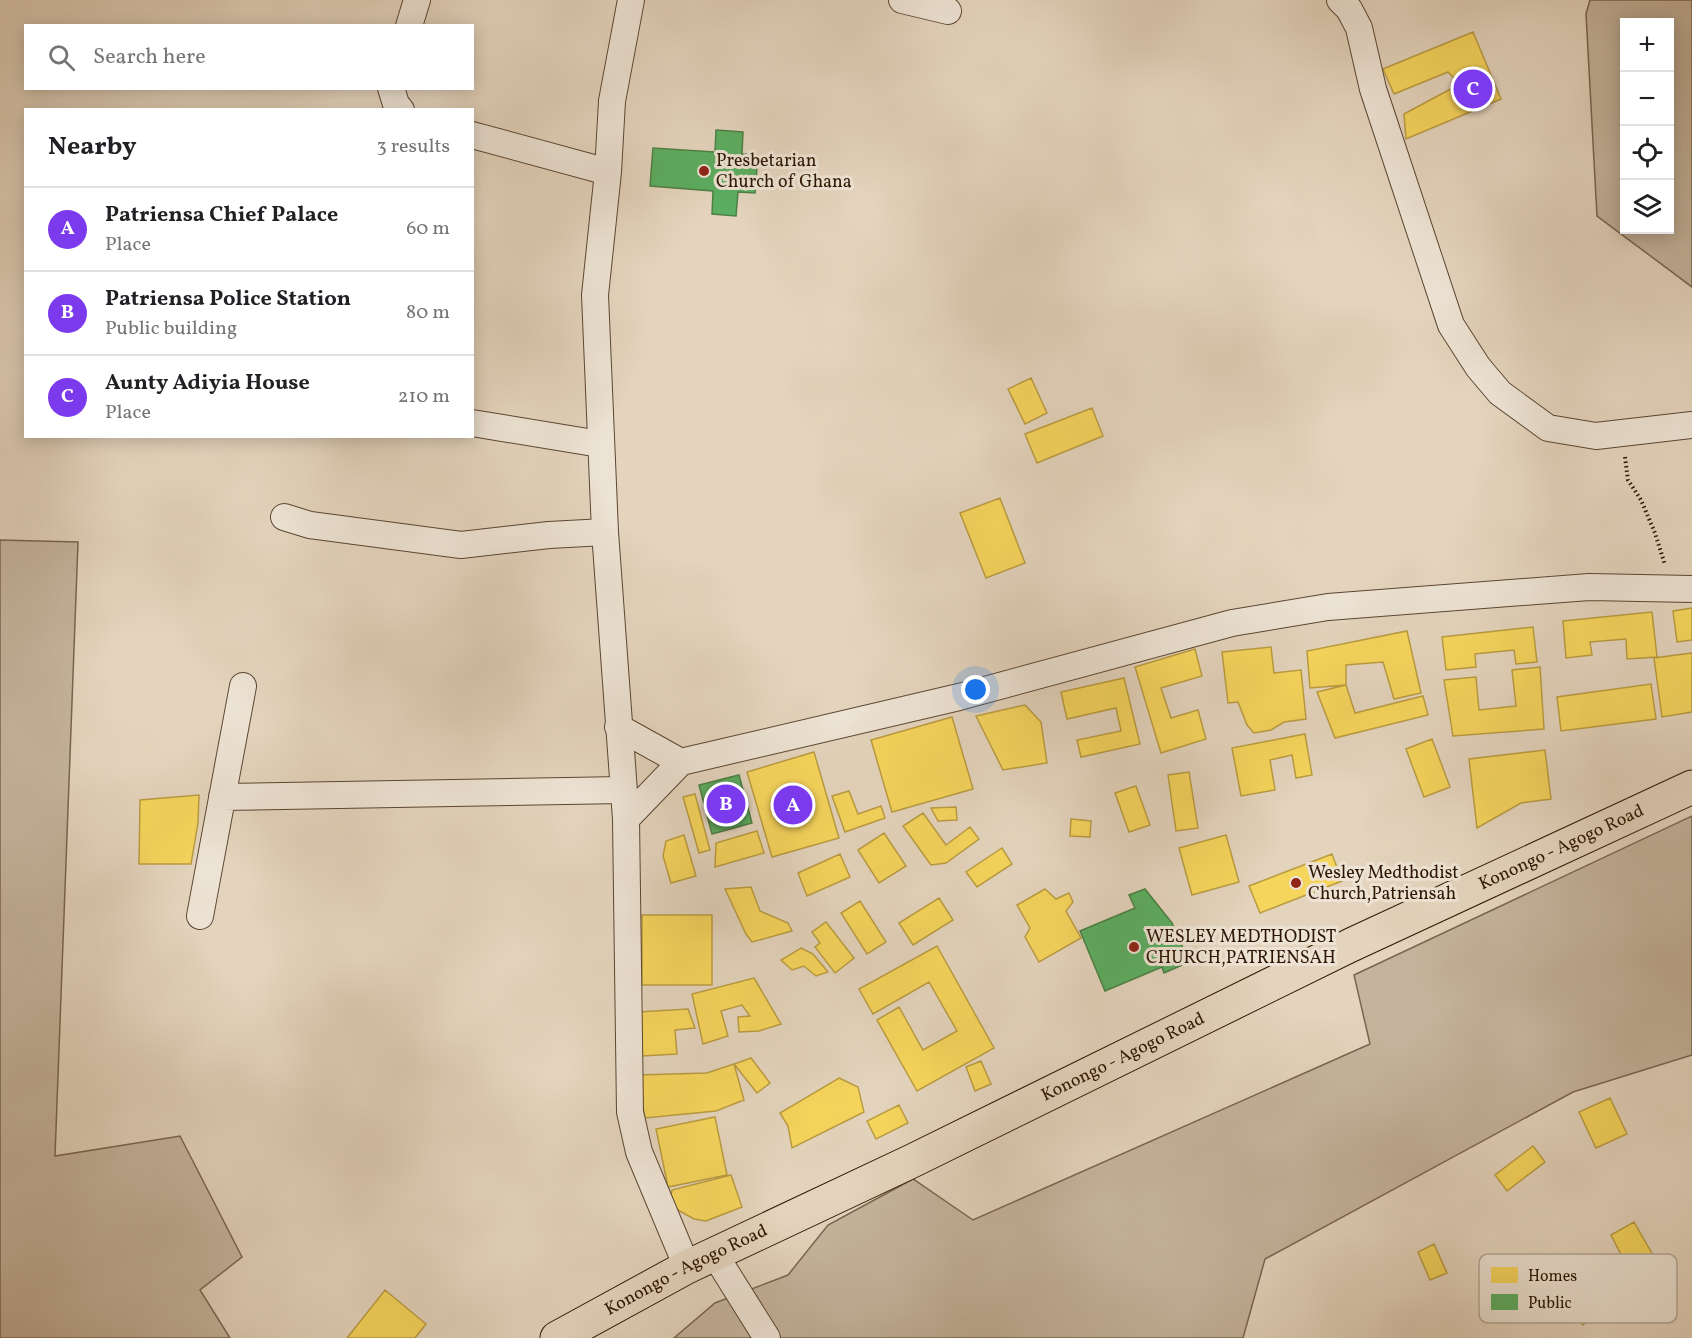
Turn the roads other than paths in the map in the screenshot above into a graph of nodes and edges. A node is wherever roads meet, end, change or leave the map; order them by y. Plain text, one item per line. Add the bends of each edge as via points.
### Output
1 (417, 0) edge
2 (631, 0) edge
3 (902, 0) edge
4 (1340, 0) edge
5 (948, 11) dead end
6 (410, 24) edge
7 (392, 90) edge
8 (399, 108) edge
9 (474, 136) edge
10 (608, 172) junction
11 (474, 423) edge
12 (1692, 425) edge
13 (600, 444) junction
14 (284, 517) dead end
15 (604, 532) junction
16 (1681, 589) edge
17 (243, 686) dead end
18 (618, 727) junction
19 (681, 762) junction
20 (1692, 787) edge
21 (623, 790) junction
22 (222, 797) junction
23 (626, 819) junction
24 (200, 916) dead end
25 (701, 1261) junction
26 (557, 1338) edge
27 (766, 1338) edge

1 - 6 street
2 - 10 street via 612,101
3 - 5 street
4 - 12 street via 1359,28 1373,89 1451,325 1478,367 1500,393 1548,428 1596,436
7 - 8 street
9 - 10 street
10 - 13 street via 595,295
11 - 13 street
13 - 15 street
14 - 15 street via 310,525 461,545
15 - 18 street
16 - 19 street via 1589,587 1328,607 1232,623 959,697
17 - 22 street
18 - 19 street
18 - 21 street
19 - 23 street
20 - 25 main road, Konongo - Agogo Road via 1351,945
21 - 22 street
21 - 23 street
22 - 24 street
23 - 25 street via 630,1112 639,1152
25 - 26 main road, Konongo - Agogo Road
25 - 27 street

